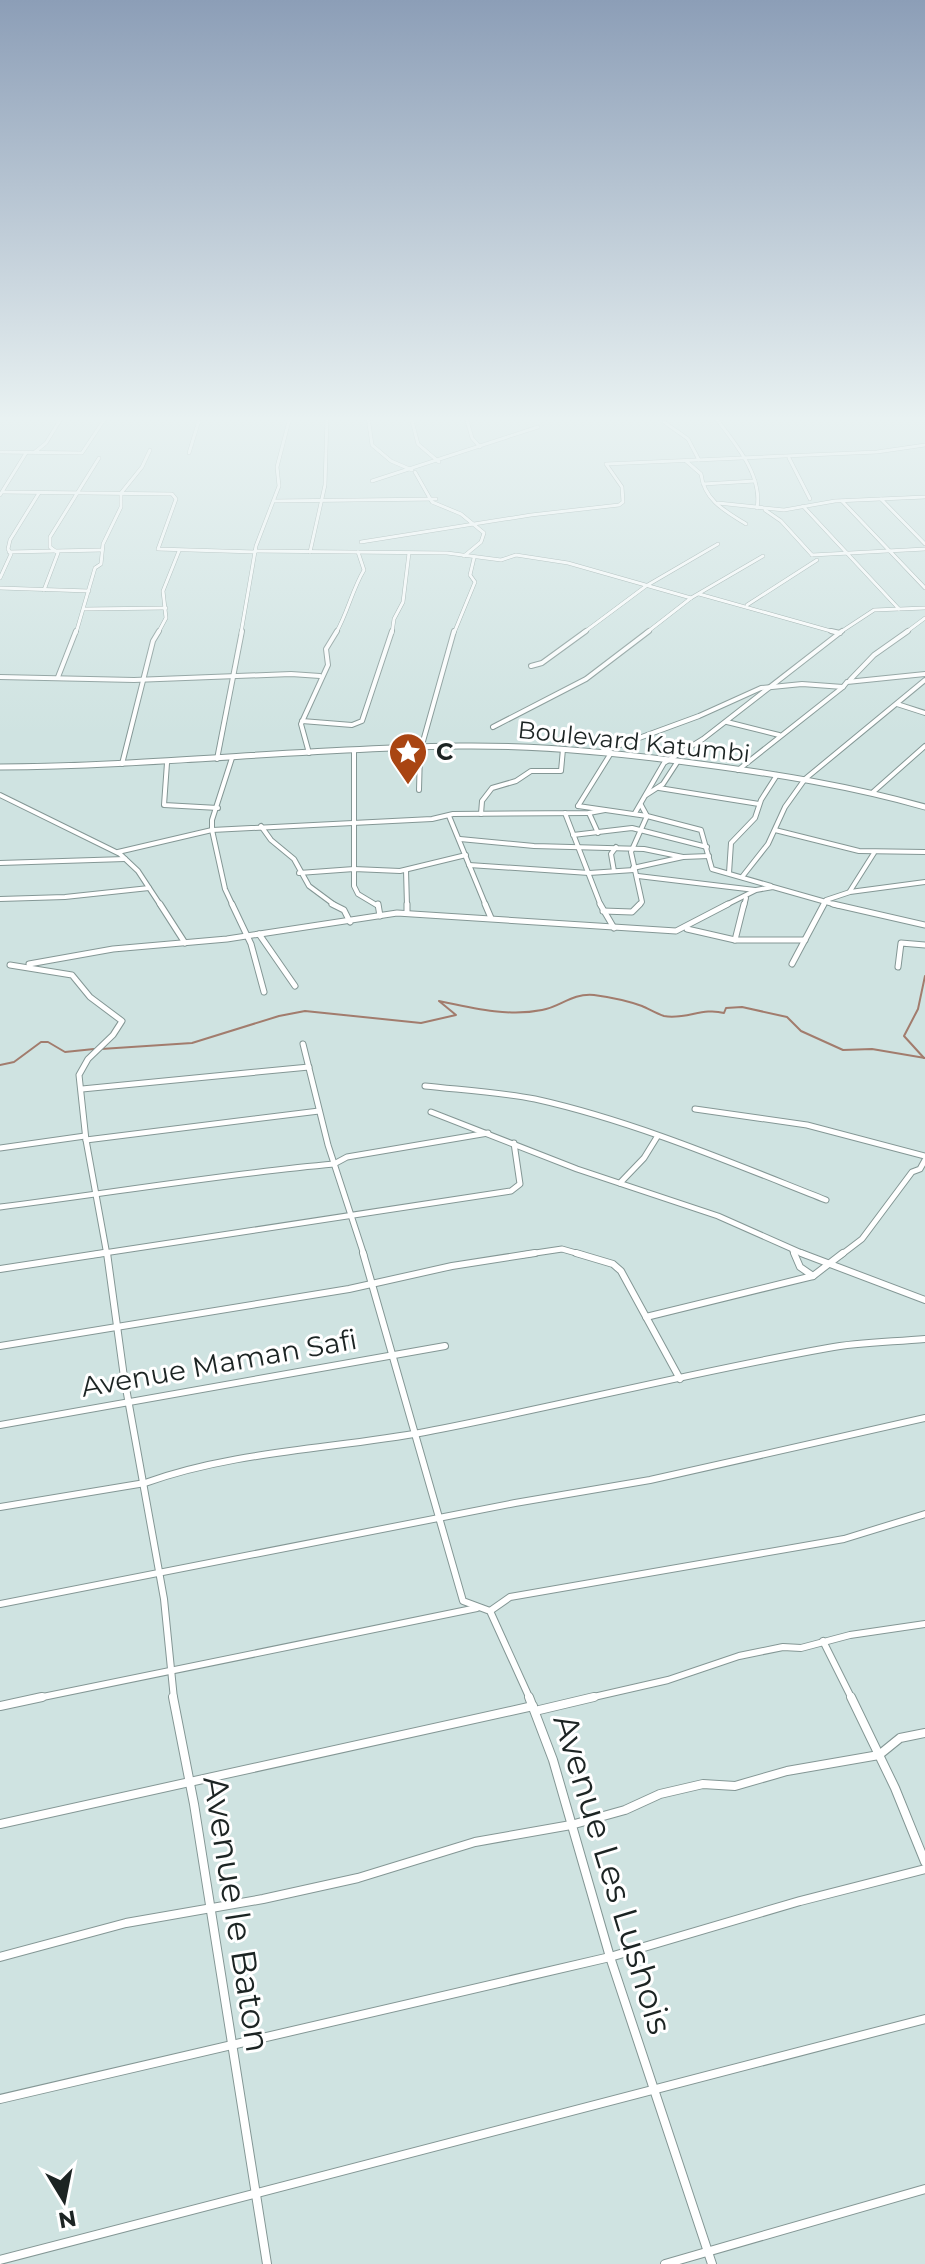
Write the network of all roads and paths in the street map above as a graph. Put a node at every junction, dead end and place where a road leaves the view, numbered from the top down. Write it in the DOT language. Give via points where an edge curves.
graph roads {
  1 [pos="21,523"];
  2 [pos="58,523"];
  3 [pos="114,523"];
  4 [pos="166,523"];
  5 [pos="265,523"];
  6 [pos="317,523"];
  7 [pos="471,523"];
  8 [pos="491,523"];
  9 [pos="783,523"];
  10 [pos="819,523"];
  11 [pos="862,523"];
  12 [pos="903,523"];
  13 [pos="474,525"];
  14 [pos="361,542"];
  15 [pos="718,544"];
  16 [pos="925,547"];
  17 [pos="52,550"];
  18 [pos="102,550"];
  19 [pos="179,551"];
  20 [pos="888,551"];
  21 [pos="9,552"];
  22 [pos="255,552"];
  23 [pos="310,552"];
  24 [pos="358,552"];
  25 [pos="409,553"];
  26 [pos="849,553"];
  27 [pos="812,555"];
  28 [pos="463,556"];
  29 [pos="763,556"];
  30 [pos="474,558"];
  31 [pos="0,578"];
  32 [pos="647,586"];
  33 [pos="0,588"];
  34 [pos="925,588"];
  35 [pos="44,590"];
  36 [pos="89,591"];
  37 [pos="699,594"];
  38 [pos="691,598"];
  39 [pos="746,606"];
  40 [pos="166,608"];
  41 [pos="925,608"];
  42 [pos="85,609"];
  43 [pos="899,609"];
  44 [pos="925,618"];
  45 [pos="841,633"];
  46 [pos="531,666"];
  47 [pos="925,674"];
  48 [pos="320,676"];
  49 [pos="0,677"];
  50 [pos="58,677"];
  51 [pos="232,677"];
  52 [pos="146,679"];
  53 [pos="925,680"];
  54 [pos="847,682"];
  55 [pos="775,685"];
  56 [pos="843,687"];
  57 [pos="896,704"];
  58 [pos="925,713"];
  59 [pos="302,721"];
  60 [pos="726,722"];
  61 [pos="493,727"];
  62 [pos="779,735"];
  63 [pos="925,746"];
  64 [pos="421,747"];
  65 [pos="563,749"];
  66 [pos="354,751"];
  67 [pos="601,752"];
  68 [pos="309,753"];
  69 [pos="611,753"];
  70 [pos="232,758"];
  71 [pos="217,759"];
  72 [pos="669,760"];
  73 [pos="678,761"];
  74 [pos="167,763"];
  75 [pos="122,765"];
  76 [pos="0,767"];
  77 [pos="738,770"];
  78 [pos="777,775"];
  79 [pos="805,779"];
  80 [pos="659,788"];
  81 [pos="419,790"];
  82 [pos="872,793"];
  83 [pos="0,795"];
  84 [pos="646,796"];
  85 [pos="759,804"];
  86 [pos="641,805"];
  87 [pos="578,806"];
  88 [pos="925,807"];
  89 [pos="218,808"];
  90 [pos="605,810"];
  91 [pos="572,812"];
  92 [pos="565,813"];
  93 [pos="589,813"];
  94 [pos="635,813"];
  95 [pos="481,814"];
  96 [pos="449,815"];
  97 [pos="647,816"];
  98 [pos="354,821"];
  99 [pos="261,826"];
  100 [pos="212,830"];
  101 [pos="639,830"];
  102 [pos="775,830"];
  103 [pos="598,833"];
  104 [pos="573,835"];
  105 [pos="460,839"];
  106 [pos="633,845"];
  107 [pos="617,846"];
  108 [pos="578,847"];
  109 [pos="707,847"];
  110 [pos="118,852"];
  111 [pos="925,852"];
  112 [pos="874,853"];
  113 [pos="466,855"];
  114 [pos="709,856"];
  115 [pos="683,857"];
  116 [pos="126,859"];
  117 [pos="0,863"];
  118 [pos="469,865"];
  119 [pos="354,869"];
  120 [pos="406,870"];
  121 [pos="614,871"];
  122 [pos="635,871"];
  123 [pos="299,873"];
  124 [pos="589,873"];
  125 [pos="729,873"];
  126 [pos="742,877"];
  127 [pos="925,882"];
  128 [pos="773,887"];
  129 [pos="149,888"];
  130 [pos="756,890"];
  131 [pos="850,892"];
  132 [pos="746,897"];
  133 [pos="0,899"];
  134 [pos="826,900"];
  135 [pos="603,911"];
  136 [pos="407,913"];
  137 [pos="380,916"];
  138 [pos="491,918"];
  139 [pos="350,922"];
  140 [pos="925,925"];
  141 [pos="614,928"];
  142 [pos="686,929"];
  143 [pos="259,934"];
  144 [pos="247,936"];
  145 [pos="735,940"];
  146 [pos="805,940"];
  147 [pos="186,944"];
  148 [pos="925,945"];
  149 [pos="792,964"];
  150 [pos="10,965"];
  151 [pos="0,966"];
  152 [pos="898,967"];
  153 [pos="295,986"];
  154 [pos="264,992"];
  155 [pos="303,1044"];
  156 [pos="309,1067"];
  157 [pos="425,1086"];
  158 [pos="82,1089"];
  159 [pos="695,1109"];
  160 [pos="319,1111"];
  161 [pos="431,1112"];
  162 [pos="489,1133"];
  163 [pos="657,1137"];
  164 [pos="85,1138"];
  165 [pos="514,1143"];
  166 [pos="0,1148"];
  167 [pos="925,1158"];
  168 [pos="334,1164"];
  169 [pos="620,1183"];
  170 [pos="95,1194"];
  171 [pos="826,1200"];
  172 [pos="0,1207"];
  173 [pos="351,1217"];
  174 [pos="793,1250"];
  175 [pos="107,1254"];
  176 [pos="828,1264"];
  177 [pos="0,1269"];
  178 [pos="813,1276"];
  179 [pos="373,1283"];
  180 [pos="925,1300"];
  181 [pos="646,1317"];
  182 [pos="118,1326"];
  183 [pos="925,1339"];
  184 [pos="0,1346"];
  185 [pos="445,1346"];
  186 [pos="393,1355"];
  187 [pos="680,1379"];
  188 [pos="128,1401"];
  189 [pos="925,1418"];
  190 [pos="0,1425"];
  191 [pos="416,1431"];
  192 [pos="145,1483"];
  193 [pos="0,1507"];
  194 [pos="925,1514"];
  195 [pos="440,1520"];
  196 [pos="158,1573"];
  197 [pos="0,1604"];
  198 [pos="481,1607"];
  199 [pos="490,1611"];
  200 [pos="925,1624"];
  201 [pos="823,1641"];
  202 [pos="170,1671"];
  203 [pos="0,1706"];
  204 [pos="534,1709"];
  205 [pos="925,1733"];
  206 [pos="879,1755"];
  207 [pos="190,1781"];
  208 [pos="0,1824"];
  209 [pos="571,1825"];
  210 [pos="925,1862"];
  211 [pos="925,1869"];
  212 [pos="209,1908"];
  213 [pos="0,1957"];
  214 [pos="610,1957"];
  215 [pos="925,2019"];
  216 [pos="231,2043"];
  217 [pos="655,2091"];
  218 [pos="0,2099"];
  219 [pos="925,2189"];
  220 [pos="256,2195"];
  221 [pos="708,2253"];
  222 [pos="0,2260"];
  223 [pos="267,2264"];
  224 [pos="665,2264"];
  225 [pos="712,2264"];
  1 -- 21 [label="street"];
  2 -- 17 [label="street" via="50,537"];
  3 -- 18 [label="street"];
  4 -- 19 [label="street" via="157,547"];
  5 -- 22 [label="street"];
  6 -- 23 [label="street"];
  7 -- 13 [label="street"];
  8 -- 13 [label="street"];
  9 -- 27 [label="street"];
  10 -- 26 [label="street"];
  11 -- 20 [label="street"];
  12 -- 16 [label="street"];
  13 -- 14 [label="street"];
  13 -- 28 [label="street" via="484,533 481,542"];
  15 -- 32 [label="street"];
  16 -- 20 [label="street"];
  17 -- 18 [label="street"];
  17 -- 21 [label="street"];
  17 -- 35 [label="street" via="58,553"];
  18 -- 36 [label="street"];
  19 -- 22 [label="street"];
  19 -- 40 [label="street" via="163,591"];
  20 -- 26 [label="street"];
  20 -- 34 [label="street"];
  21 -- 31 [label="street"];
  22 -- 23 [label="street"];
  22 -- 51 [label="street"];
  23 -- 24 [label="street"];
  24 -- 25 [label="street"];
  24 -- 48 [label="street" via="364,570 326,649 328,665"];
  25 -- 28 [label="street"];
  25 -- 59 [label="street" via="403,602 362,721"];
  26 -- 27 [label="street"];
  26 -- 43 [label="street"];
  27 -- 39 [label="street" via="818,561"];
  28 -- 30 [label="street"];
  29 -- 37 [label="street"];
  30 -- 32 [label="street" via="516,555 568,563"];
  30 -- 64 [label="street" via="470,575 475,582 464,614 458,617"];
  32 -- 38 [label="street"];
  32 -- 46 [label="street"];
  33 -- 35 [label="street"];
  35 -- 36 [label="street"];
  36 -- 42 [label="street"];
  37 -- 38 [label="street"];
  37 -- 39 [label="street"];
  38 -- 61 [label="street" via="586,679"];
  39 -- 45 [label="street"];
  40 -- 42 [label="street"];
  40 -- 52 [label="street"];
  41 -- 43 [label="street"];
  42 -- 50 [label="street"];
  43 -- 45 [label="street" via="874,610"];
  44 -- 54 [label="street"];
  45 -- 55 [label="street"];
  47 -- 54 [label="street"];
  48 -- 51 [label="street"];
  48 -- 59 [label="street"];
  49 -- 50 [label="street"];
  50 -- 52 [label="street"];
  51 -- 52 [label="street"];
  51 -- 71 [label="street"];
  52 -- 75 [label="street"];
  53 -- 57 [label="street"];
  54 -- 56 [label="street"];
  55 -- 56 [label="street"];
  55 -- 60 [label="street"];
  55 -- 67 [label="street"];
  56 -- 62 [label="street"];
  57 -- 58 [label="street"];
  57 -- 79 [label="street"];
  59 -- 68 [label="street"];
  60 -- 62 [label="street"];
  60 -- 72 [label="street"];
  62 -- 77 [label="street"];
  63 -- 82 [label="street"];
  64 -- 65 [label="street, Boulevard Katumbi"];
  64 -- 66 [label="street, Boulevard Katumbi"];
  64 -- 81 [label="street"];
  65 -- 67 [label="street, Boulevard Katumbi"];
  65 -- 95 [label="street" via="561,771 531,771 525,778 488,789"];
  66 -- 68 [label="street, Boulevard Katumbi"];
  66 -- 98 [label="street"];
  67 -- 69 [label="street, Boulevard Katumbi"];
  68 -- 70 [label="street, Boulevard Katumbi"];
  69 -- 72 [label="street, Boulevard Katumbi"];
  69 -- 87 [label="street"];
  70 -- 71 [label="street, Boulevard Katumbi"];
  70 -- 89 [label="street"];
  71 -- 74 [label="street, Boulevard Katumbi"];
  72 -- 73 [label="street, Boulevard Katumbi"];
  72 -- 84 [label="street"];
  73 -- 77 [label="street, Boulevard Katumbi"];
  73 -- 80 [label="street"];
  74 -- 75 [label="street, Boulevard Katumbi"];
  74 -- 89 [label="street" via="164,805"];
  75 -- 76 [label="street, Boulevard Katumbi"];
  77 -- 78 [label="street, Boulevard Katumbi"];
  78 -- 79 [label="street, Boulevard Katumbi"];
  78 -- 85 [label="street"];
  79 -- 82 [label="street, Boulevard Katumbi"];
  79 -- 102 [label="street"];
  80 -- 84 [label="street"];
  80 -- 85 [label="street"];
  82 -- 88 [label="street, Boulevard Katumbi"];
  83 -- 110 [label="street"];
  84 -- 86 [label="street"];
  85 -- 125 [label="street" via="755,818 731,843"];
  86 -- 94 [label="street"];
  86 -- 97 [label="street"];
  87 -- 90 [label="street"];
  87 -- 91 [label="street"];
  89 -- 100 [label="street"];
  90 -- 93 [label="street"];
  90 -- 94 [label="street"];
  91 -- 92 [label="street"];
  91 -- 93 [label="street"];
  92 -- 95 [label="street"];
  92 -- 104 [label="street"];
  93 -- 103 [label="street"];
  94 -- 97 [label="street"];
  95 -- 96 [label="street"];
  96 -- 98 [label="street"];
  96 -- 105 [label="street"];
  97 -- 101 [label="street"];
  97 -- 109 [label="street" via="695,826"];
  98 -- 99 [label="street"];
  98 -- 119 [label="street"];
  99 -- 100 [label="street"];
  99 -- 123 [label="street" via="270,842 292,857"];
  100 -- 110 [label="street"];
  100 -- 144 [label="street" via="225,889"];
  101 -- 103 [label="street"];
  101 -- 106 [label="street"];
  101 -- 109 [label="street"];
  102 -- 112 [label="street"];
  102 -- 126 [label="street"];
  103 -- 104 [label="street"];
  104 -- 108 [label="street"];
  105 -- 108 [label="street"];
  105 -- 113 [label="street"];
  106 -- 107 [label="street"];
  106 -- 115 [label="street"];
  106 -- 122 [label="street"];
  107 -- 108 [label="street"];
  107 -- 121 [label="street" via="611,854"];
  108 -- 124 [label="street"];
  109 -- 114 [label="street"];
  110 -- 116 [label="street"];
  111 -- 112 [label="street"];
  112 -- 131 [label="street"];
  113 -- 118 [label="street"];
  113 -- 120 [label="street"];
  114 -- 115 [label="street"];
  114 -- 125 [label="street" via="712,869"];
  115 -- 122 [label="street"];
  116 -- 117 [label="street"];
  116 -- 129 [label="street"];
  118 -- 124 [label="street"];
  118 -- 138 [label="street"];
  119 -- 120 [label="street"];
  119 -- 123 [label="street"];
  119 -- 137 [label="street" via="355,890 378,904"];
  120 -- 136 [label="street"];
  121 -- 122 [label="street"];
  121 -- 124 [label="street"];
  122 -- 130 [label="street"];
  122 -- 135 [label="street" via="642,891 639,907 628,913"];
  123 -- 139 [label="street" via="328,905 344,910"];
  124 -- 135 [label="street"];
  125 -- 126 [label="street"];
  126 -- 128 [label="street"];
  127 -- 131 [label="street"];
  128 -- 130 [label="street"];
  128 -- 134 [label="street"];
  129 -- 133 [label="street"];
  129 -- 147 [label="street"];
  130 -- 132 [label="street"];
  131 -- 134 [label="street"];
  132 -- 142 [label="street"];
  132 -- 145 [label="street"];
  134 -- 140 [label="street"];
  134 -- 146 [label="street"];
  135 -- 141 [label="street"];
  136 -- 137 [label="street"];
  136 -- 138 [label="street"];
  137 -- 139 [label="street"];
  138 -- 141 [label="street"];
  139 -- 143 [label="street"];
  141 -- 142 [label="street"];
  142 -- 145 [label="street"];
  143 -- 144 [label="street"];
  143 -- 153 [label="street"];
  144 -- 147 [label="street"];
  144 -- 154 [label="street"];
  145 -- 146 [label="street"];
  146 -- 149 [label="street"];
  147 -- 150 [label="street"];
  148 -- 152 [label="street" via="901,943"];
  150 -- 151 [label="street"];
  150 -- 158 [label="street" via="72,975 90,997 122,1021 82,1068"];
  155 -- 156 [label="street"];
  156 -- 158 [label="street"];
  156 -- 160 [label="street"];
  157 -- 163 [label="street" via="552,1104"];
  158 -- 164 [label="street, Avenue le Baton"];
  159 -- 167 [label="street" via="807,1125"];
  160 -- 164 [label="street"];
  160 -- 168 [label="street"];
  161 -- 162 [label="street"];
  162 -- 165 [label="street"];
  162 -- 168 [label="street" via="347,1157"];
  163 -- 169 [label="street"];
  163 -- 171 [label="street"];
  164 -- 166 [label="street"];
  164 -- 170 [label="street, Avenue le Baton"];
  165 -- 169 [label="street"];
  165 -- 173 [label="street" via="520,1184 511,1191"];
  167 -- 176 [label="street" via="862,1239"];
  168 -- 170 [label="street"];
  168 -- 173 [label="street"];
  169 -- 174 [label="street" via="718,1216"];
  170 -- 172 [label="street"];
  170 -- 175 [label="street, Avenue le Baton"];
  173 -- 175 [label="street"];
  173 -- 179 [label="street"];
  174 -- 176 [label="street"];
  174 -- 178 [label="street" via="796,1262"];
  175 -- 177 [label="street"];
  175 -- 182 [label="street, Avenue le Baton"];
  176 -- 178 [label="street"];
  176 -- 180 [label="street"];
  178 -- 181 [label="street"];
  179 -- 181 [label="street" via="562,1249 613,1264"];
  179 -- 182 [label="street"];
  179 -- 186 [label="street"];
  181 -- 187 [label="street"];
  182 -- 184 [label="street"];
  182 -- 188 [label="street, Avenue le Baton"];
  183 -- 187 [label="street" via="831,1347"];
  185 -- 186 [label="street, Avenue Maman Safi"];
  186 -- 188 [label="street, Avenue Maman Safi"];
  186 -- 191 [label="street"];
  187 -- 191 [label="street"];
  188 -- 190 [label="street, Avenue Maman Safi"];
  188 -- 192 [label="street, Avenue le Baton"];
  189 -- 195 [label="street" via="650,1480"];
  191 -- 192 [label="street" via="232,1462"];
  191 -- 195 [label="street"];
  192 -- 193 [label="street"];
  192 -- 196 [label="street, Avenue le Baton"];
  194 -- 199 [label="street" via="844,1539 510,1597"];
  195 -- 196 [label="street"];
  195 -- 198 [label="street" via="463,1601"];
  196 -- 197 [label="street"];
  196 -- 202 [label="street, Avenue le Baton"];
  198 -- 199 [label="street"];
  198 -- 202 [label="street"];
  199 -- 204 [label="street, Avenue Les Lushois"];
  200 -- 201 [label="street"];
  201 -- 204 [label="street" via="739,1656 668,1680"];
  201 -- 206 [label="street"];
  202 -- 203 [label="street"];
  202 -- 207 [label="street, Avenue le Baton"];
  204 -- 207 [label="street"];
  204 -- 209 [label="street, Avenue Les Lushois"];
  205 -- 206 [label="street" via="900,1738"];
  206 -- 209 [label="street" via="735,1786 689,1787"];
  206 -- 210 [label="street"];
  207 -- 208 [label="street"];
  207 -- 212 [label="street, Avenue le Baton"];
  209 -- 212 [label="street" via="475,1842 358,1878"];
  209 -- 214 [label="street, Avenue Les Lushois"];
  211 -- 214 [label="street"];
  212 -- 213 [label="street" via="126,1923"];
  212 -- 216 [label="street, Avenue le Baton"];
  214 -- 216 [label="street"];
  214 -- 217 [label="street, Avenue Les Lushois"];
  215 -- 217 [label="street"];
  216 -- 218 [label="street"];
  216 -- 220 [label="street, Avenue le Baton"];
  217 -- 220 [label="street"];
  217 -- 221 [label="street, Avenue Les Lushois"];
  219 -- 221 [label="street" via="843,2209"];
  220 -- 222 [label="street"];
  220 -- 223 [label="street, Avenue le Baton"];
  221 -- 224 [label="street"];
  221 -- 225 [label="street, Avenue Les Lushois"];
}
